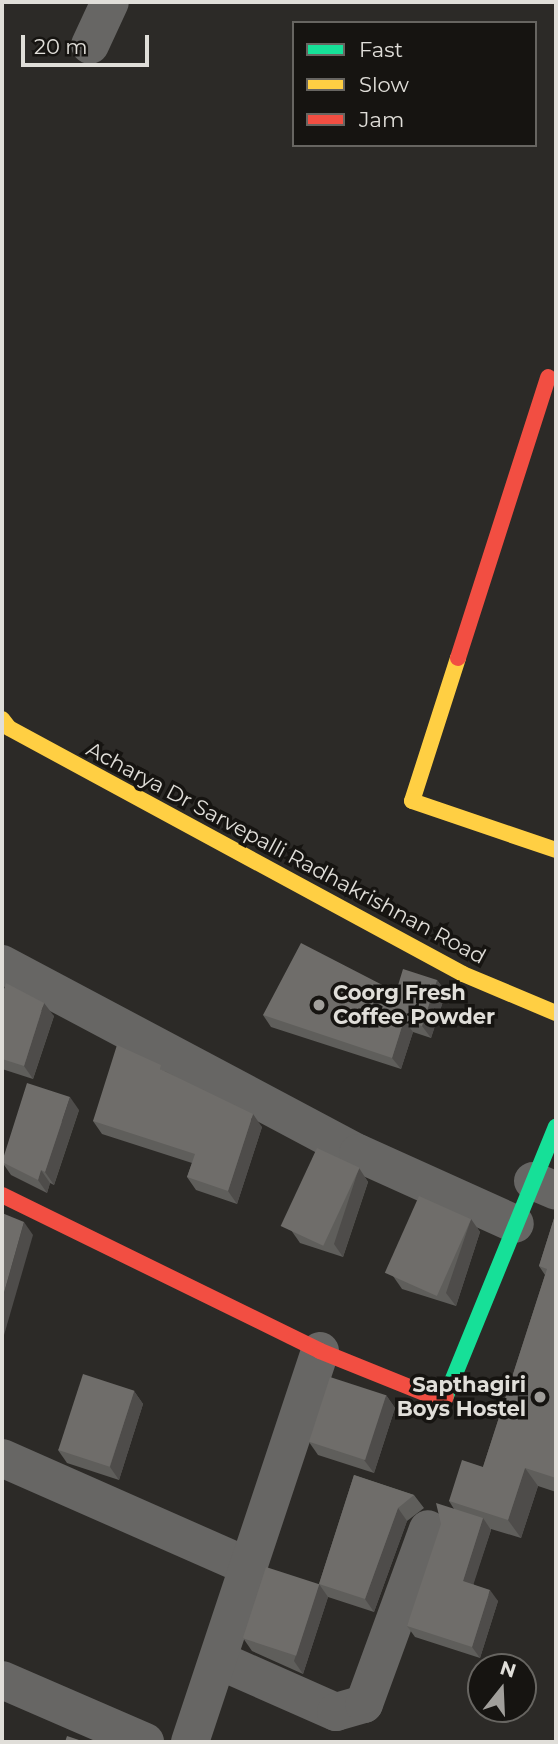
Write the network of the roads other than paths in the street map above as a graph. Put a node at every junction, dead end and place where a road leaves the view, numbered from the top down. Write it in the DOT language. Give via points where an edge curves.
graph roads {
  1 [pos="110,2"];
  2 [pos="90,45"];
  3 [pos="548,377"];
  4 [pos="2,719"];
  5 [pos="556,850"];
  6 [pos="2,964"];
  7 [pos="556,1013"];
  8 [pos="556,1127"];
  9 [pos="545,1186"];
  10 [pos="2,1195"];
  11 [pos="515,1224"];
  12 [pos="320,1351"];
  13 [pos="2,1458"];
  14 [pos="428,1528"];
  15 [pos="249,1567"];
  16 [pos="218,1660"];
  17 [pos="2,1680"];
  18 [pos="145,1742"];
  19 [pos="190,1742"];
  1 -- 2 [label="street"];
  3 -- 5 [label="street" via="412,801"];
  4 -- 7 [label="street, Acharya Dr Sarvepalli Radhakrishnan Road" via="9,728 463,974"];
  6 -- 11 [label="street" via="358,1153"];
  8 -- 9 [label="street"];
  9 -- 11 [label="street"];
  10 -- 12 [label="street"];
  11 -- 12 [label="street" via="444,1401"];
  12 -- 15 [label="street"];
  13 -- 15 [label="street"];
  14 -- 16 [label="street" via="364,1704 336,1712"];
  15 -- 16 [label="street"];
  16 -- 19 [label="street"];
  17 -- 18 [label="street"];
}
